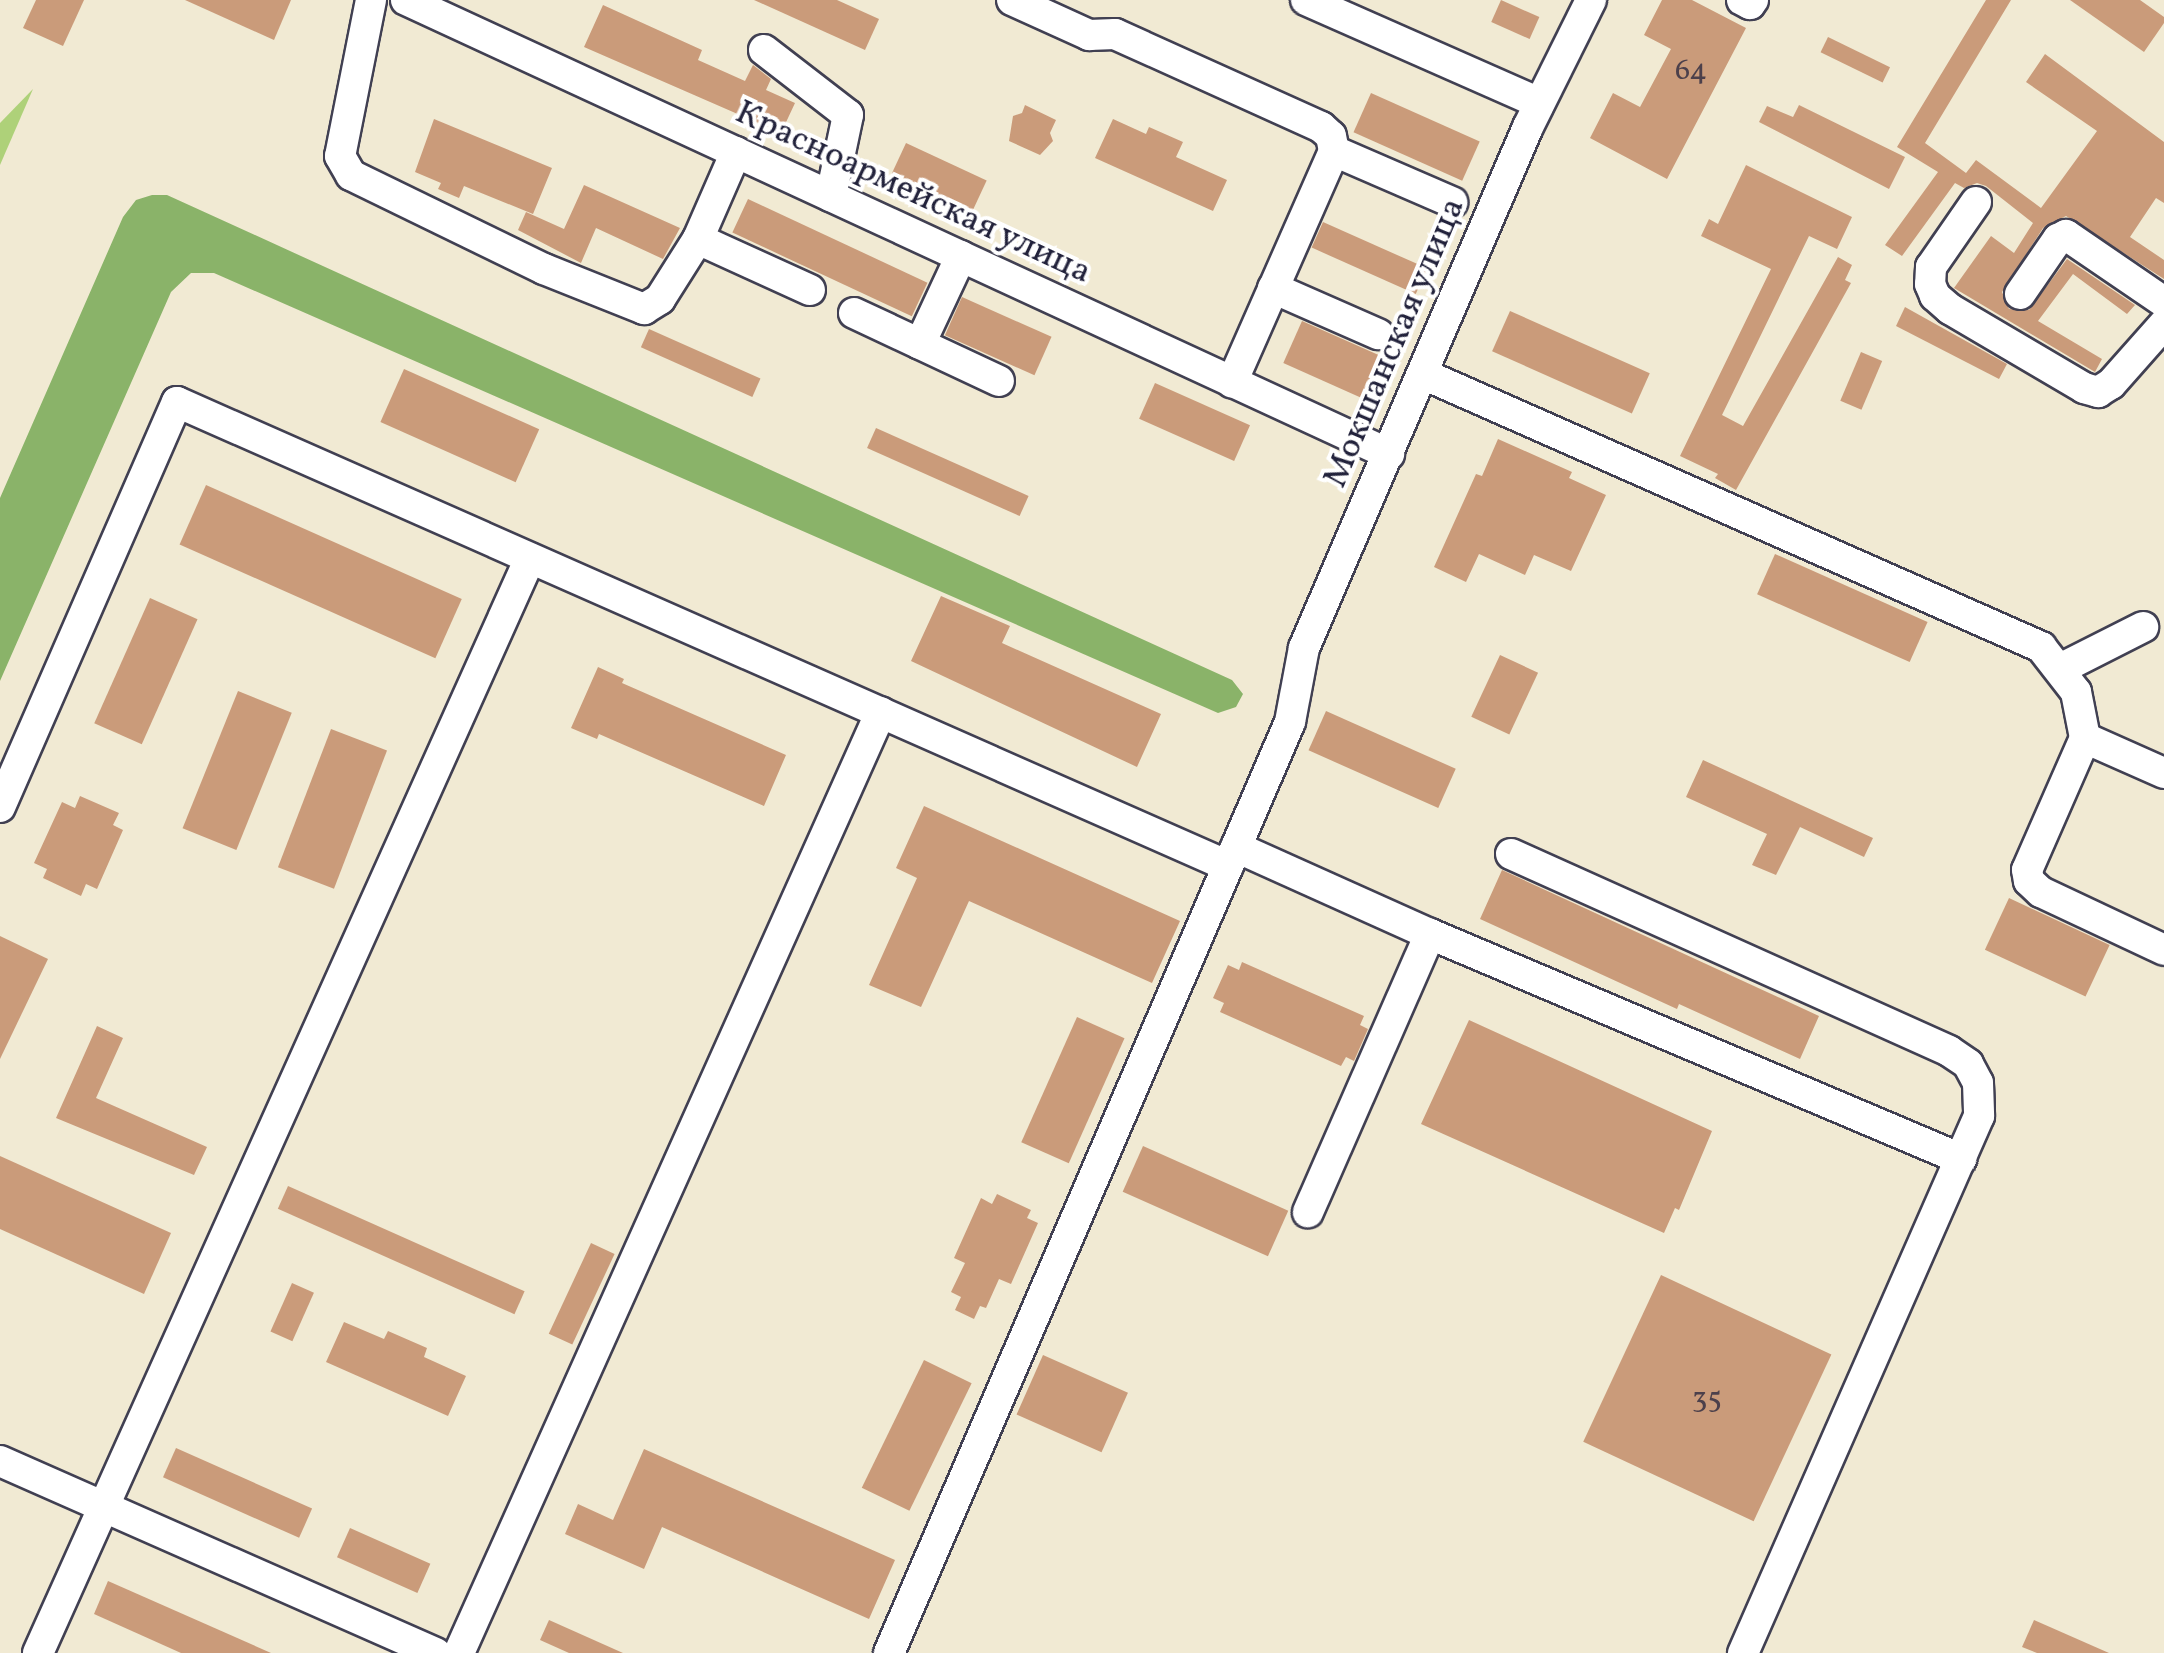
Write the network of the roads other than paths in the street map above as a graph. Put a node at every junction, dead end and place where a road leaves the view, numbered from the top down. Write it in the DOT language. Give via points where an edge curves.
graph roads {
  1 [pos="371,0"];
  2 [pos="406,0"];
  3 [pos="1012,0"];
  4 [pos="1306,0"];
  5 [pos="1591,0"];
  6 [pos="1742,0"];
  7 [pos="1752,0"];
  8 [pos="764,50"];
  9 [pos="1539,104"];
  10 [pos="1334,151"];
  11 [pos="736,152"];
  12 [pos="831,196"];
  13 [pos="1452,202"];
  14 [pos="1976,202"];
  15 [pos="698,239"];
  16 [pos="961,256"];
  17 [pos="1273,288"];
  18 [pos="810,290"];
  19 [pos="2020,294"];
  20 [pos="2164,302"];
  21 [pos="854,313"];
  22 [pos="2164,324"];
  23 [pos="1378,334"];
  24 [pos="920,344"];
  25 [pos="1423,374"];
  26 [pos="1000,381"];
  27 [pos="1232,382"];
  28 [pos="1389,454"];
  29 [pos="530,558"];
  30 [pos="2143,628"];
  31 [pos="2062,668"];
  32 [pos="881,712"];
  33 [pos="2085,738"];
  34 [pos="2164,772"];
  35 [pos="0,807"];
  36 [pos="1511,854"];
  37 [pos="1232,856"];
  38 [pos="1430,934"];
  39 [pos="2164,950"];
  40 [pos="1961,1158"];
  41 [pos="1308,1212"];
  42 [pos="0,1462"];
  43 [pos="104,1508"];
  44 [pos="38,1653"];
  45 [pos="436,1653"];
  46 [pos="459,1653"];
  47 [pos="889,1653"];
  48 [pos="1743,1653"];
  1 -- 15 [label="street" via="340,156 351,176 644,309 660,299"];
  2 -- 11 [label="street, Красноармейская улица"];
  3 -- 10 [label="street" via="1089,35 1115,34 1321,127"];
  4 -- 9 [label="street"];
  5 -- 9 [label="street, Мокшанская улица"];
  6 -- 7 [label="street"];
  8 -- 12 [label="street" via="848,115"];
  9 -- 25 [label="street, Мокшанская улица"];
  10 -- 13 [label="street"];
  10 -- 17 [label="street"];
  11 -- 12 [label="street, Красноармейская улица"];
  11 -- 15 [label="street"];
  12 -- 16 [label="street, Красноармейская улица"];
  14 -- 22 [label="street" via="1931,267 1935,296 1950,310 2098,392"];
  15 -- 18 [label="street"];
  16 -- 24 [label="street"];
  16 -- 27 [label="street, Красноармейская улица"];
  17 -- 23 [label="street"];
  17 -- 27 [label="street"];
  19 -- 20 [label="street" via="2066,235"];
  21 -- 24 [label="street"];
  24 -- 26 [label="street"];
  25 -- 28 [label="street, Мокшанская улица"];
  25 -- 31 [label="street" via="2041,647"];
  27 -- 28 [label="street, Красноармейская улица"];
  28 -- 37 [label="street, Мокшанская улица" via="1304,648 1290,722"];
  29 -- 32 [label="street"];
  29 -- 35 [label="street" via="177,402"];
  29 -- 43 [label="street"];
  30 -- 31 [label="street"];
  31 -- 33 [label="street" via="2076,692"];
  32 -- 37 [label="street"];
  32 -- 46 [label="street"];
  33 -- 34 [label="street"];
  33 -- 39 [label="street" via="2027,870 2029,881"];
  36 -- 40 [label="street" via="1968,1064 1978,1083 1979,1116"];
  37 -- 38 [label="street"];
  37 -- 47 [label="street, Мокшанская улица"];
  38 -- 40 [label="street"];
  38 -- 41 [label="street"];
  40 -- 48 [label="street"];
  42 -- 43 [label="street"];
  43 -- 44 [label="street"];
  43 -- 45 [label="street"];
}
